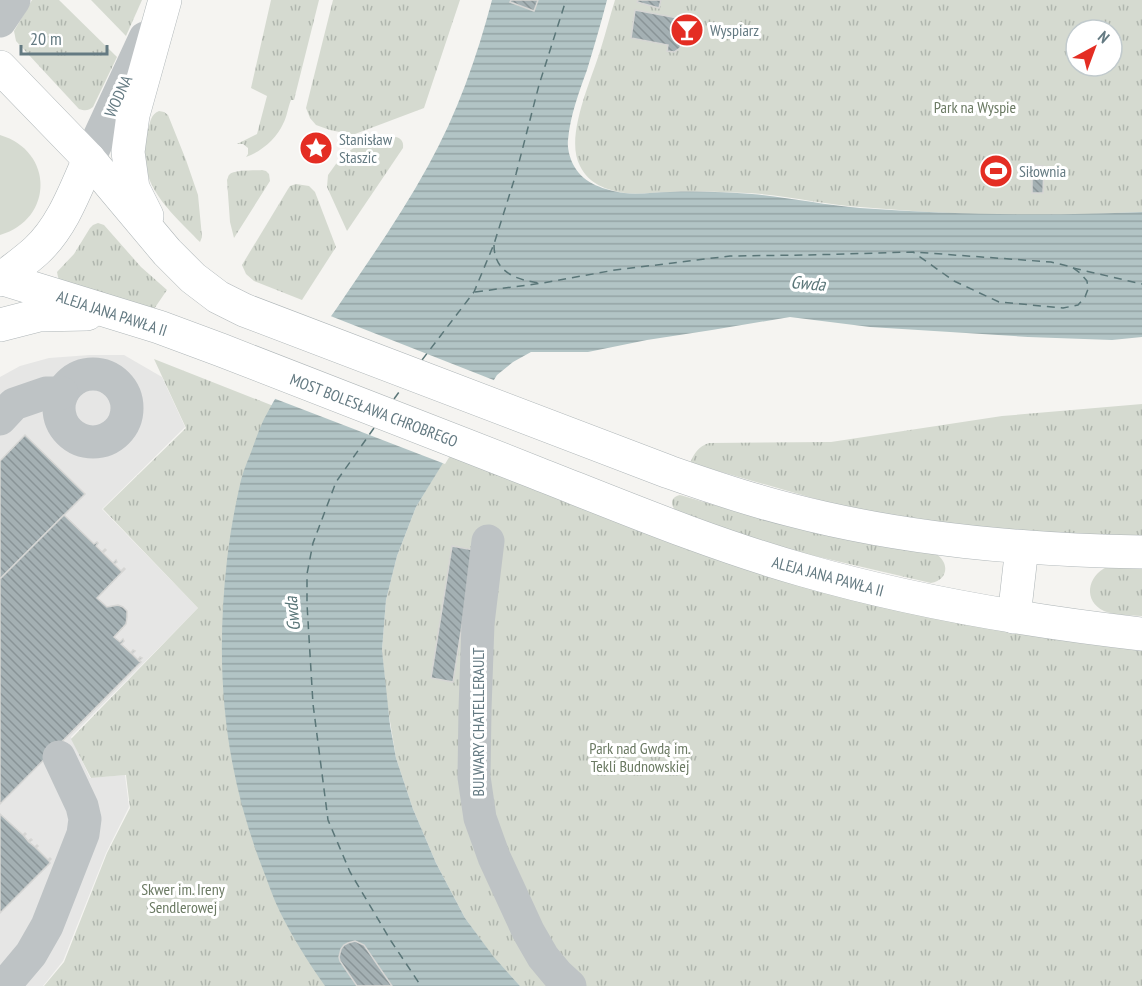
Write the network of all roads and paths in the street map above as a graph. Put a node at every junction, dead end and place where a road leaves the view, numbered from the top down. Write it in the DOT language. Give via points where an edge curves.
graph roads {
  1 [pos="14,0"];
  2 [pos="164,0"];
  3 [pos="0,21"];
  4 [pos="0,67"];
  5 [pos="89,159"];
  6 [pos="167,252"];
  7 [pos="0,279"];
  8 [pos="134,320"];
  9 [pos="0,325"];
  10 [pos="221,350"];
  11 [pos="62,393"];
  12 [pos="0,419"];
  13 [pos="528,470"];
  14 [pos="488,541"];
  15 [pos="1022,547"];
  16 [pos="1142,552"];
  17 [pos="1014,617"];
  18 [pos="1142,634"];
  19 [pos="59,757"];
  20 [pos="4,986"];
  21 [pos="570,986"];
  1 -- 3 [label="street"];
  2 -- 5 [label="street, WODNA"];
  2 -- 6 [label="main road" via="133,115 128,152 133,188"];
  4 -- 5 [label="main road"];
  5 -- 6 [label="main road"];
  5 -- 7 [label="main road" via="55,230"];
  6 -- 15 [label="main road" via="210,291 244,310 690,480 792,511 895,532"];
  7 -- 8 [label="main road, ALEJA JANA PAWŁA II"];
  8 -- 9 [label="main road" via="85,313 39,315"];
  8 -- 10 [label="main road, ALEJA JANA PAWŁA II"];
  10 -- 13 [label="main road, MOST BOLESŁAWA CHROBREGO"];
  11 -- 12 [label="street" via="46,393 14,405"];
  13 -- 17 [label="main road, ALEJA JANA PAWŁA II" via="695,535 804,571"];
  14 -- 21 [label="street, BULWARY CHATELLERAULT" via="478,623 475,709 474,777 480,818 528,931 543,957"];
  15 -- 16 [label="main road"];
  15 -- 17 [label="main road"];
  17 -- 18 [label="main road, ALEJA JANA PAWŁA II"];
  19 -- 20 [label="street" via="82,806 83,834 47,926 32,954"];
}
